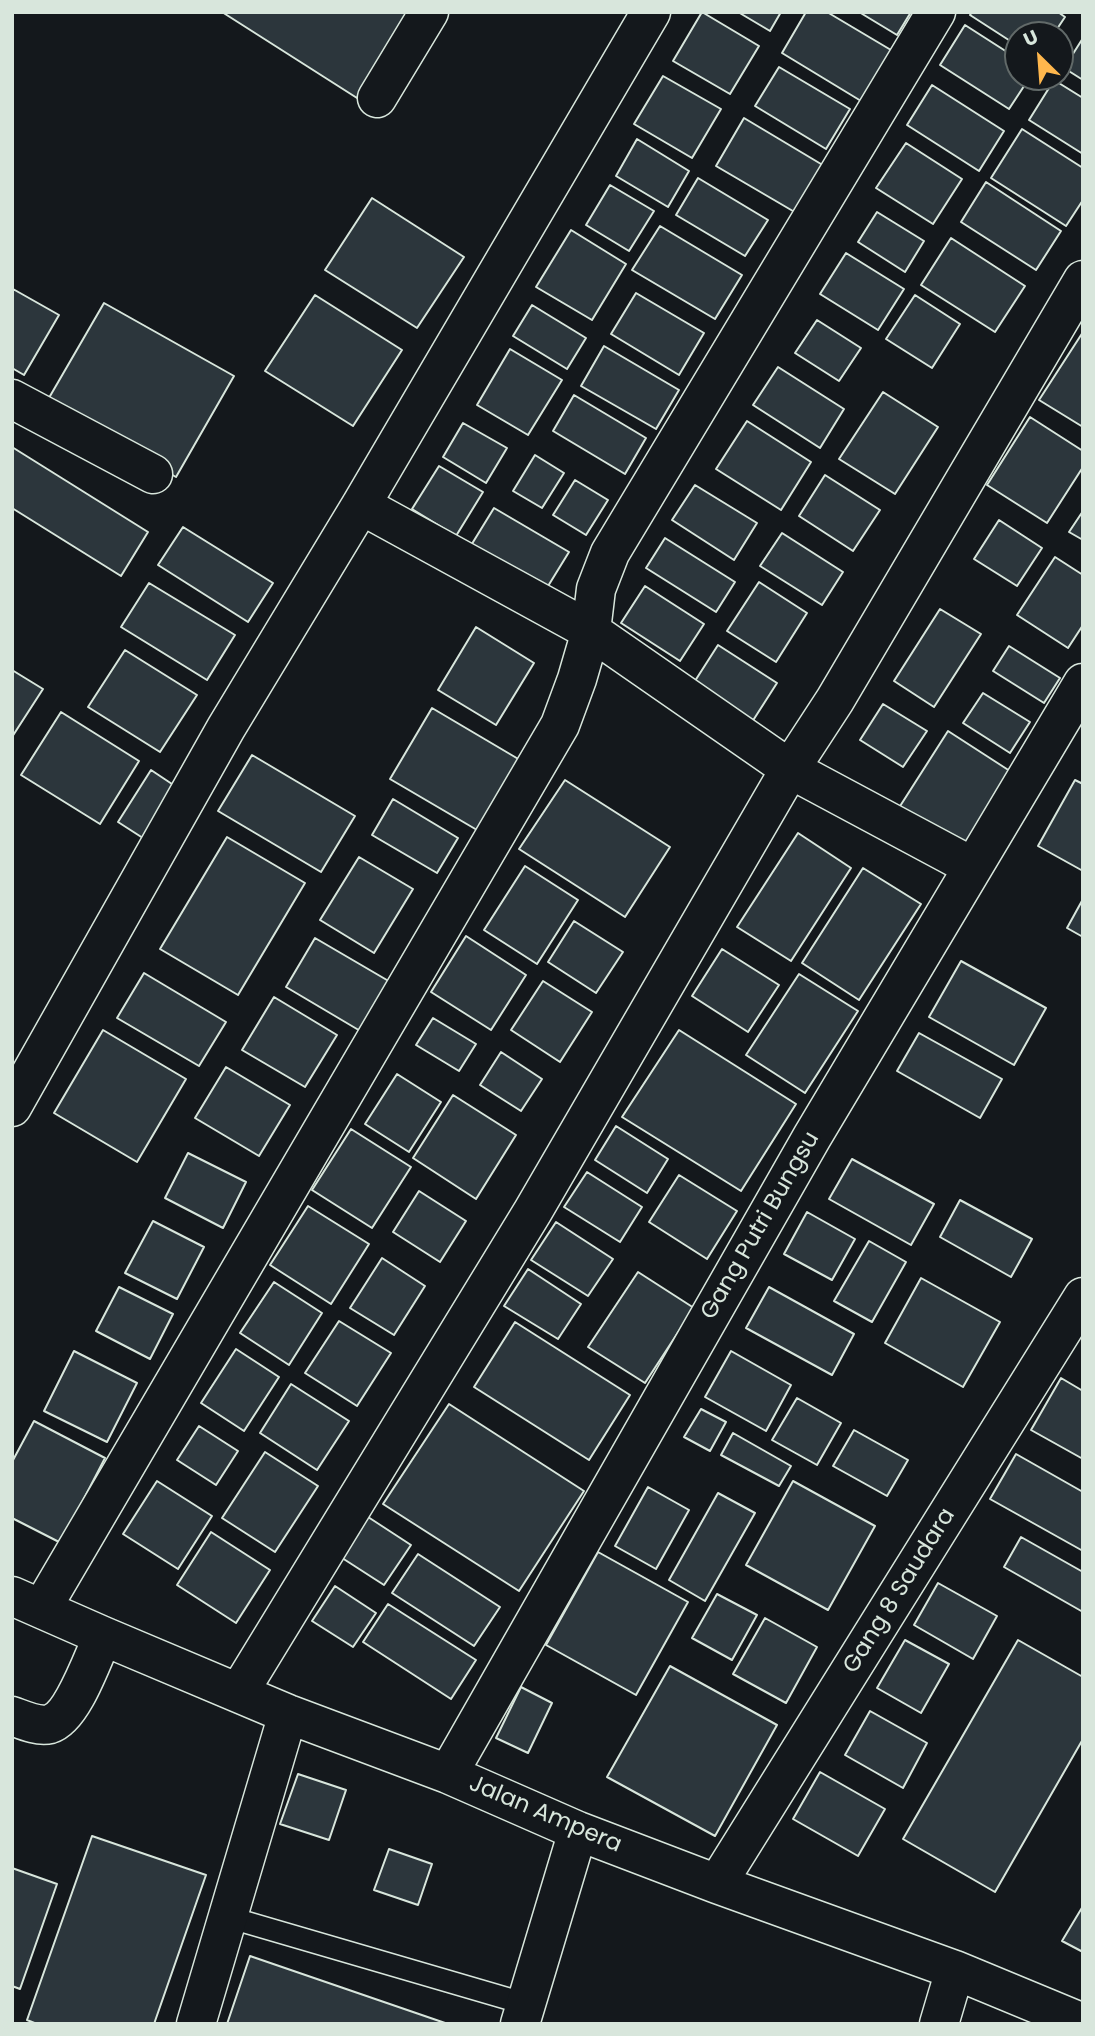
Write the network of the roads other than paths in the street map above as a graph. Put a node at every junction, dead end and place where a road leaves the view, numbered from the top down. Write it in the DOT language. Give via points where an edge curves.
graph roads {
  1 [pos="429,12"];
  2 [pos="651,12"];
  3 [pos="936,12"];
  4 [pos="377,98"];
  5 [pos="1083,280"];
  6 [pos="12,399"];
  7 [pos="153,474"];
  8 [pos="361,505"];
  9 [pos="591,631"];
  10 [pos="1083,683"];
  11 [pos="790,769"];
  12 [pos="973,867"];
  13 [pos="12,1107"];
  14 [pos="1083,1297"];
  15 [pos="27,1602"];
  16 [pos="99,1645"];
  17 [pos="239,1692"];
  18 [pos="288,1714"];
  19 [pos="12,1716"];
  20 [pos="448,1774"];
  21 [pos="578,1831"];
  22 [pos="717,1884"];
  23 [pos="228,1917"];
  24 [pos="955,1970"];
  25 [pos="523,2014"];
  26 [pos="1083,2023"];
  27 [pos="196,2024"];
  28 [pos="939,2024"];
  1 -- 4 [label="street"];
  2 -- 8 [label="street"];
  3 -- 9 [label="street" via="610,553 596,589"];
  5 -- 11 [label="street"];
  6 -- 7 [label="street"];
  8 -- 9 [label="street"];
  8 -- 13 [label="street" via="226,728"];
  9 -- 11 [label="street"];
  9 -- 15 [label="street" via="560,725"];
  10 -- 12 [label="street, Gang Putri Bungsu"];
  11 -- 12 [label="street"];
  11 -- 17 [label="street" via="533,1211"];
  12 -- 20 [label="street, Gang Putri Bungsu" via="805,1149"];
  14 -- 22 [label="street, Gang 8 Saudara"];
  15 -- 16 [label="street, Jalan Ampera"];
  16 -- 17 [label="street, Jalan Ampera"];
  16 -- 19 [label="street" via="74,1701 61,1716 50,1724"];
  17 -- 18 [label="street, Jalan Ampera"];
  18 -- 20 [label="street, Jalan Ampera"];
  18 -- 23 [label="street"];
  20 -- 21 [label="street, Jalan Ampera"];
  21 -- 22 [label="street, Jalan Ampera"];
  21 -- 25 [label="street"];
  22 -- 24 [label="street, Jalan Ampera"];
  23 -- 25 [label="lane"];
  23 -- 27 [label="street"];
  24 -- 26 [label="street, Jalan Ampera"];
  24 -- 28 [label="street"];
}
